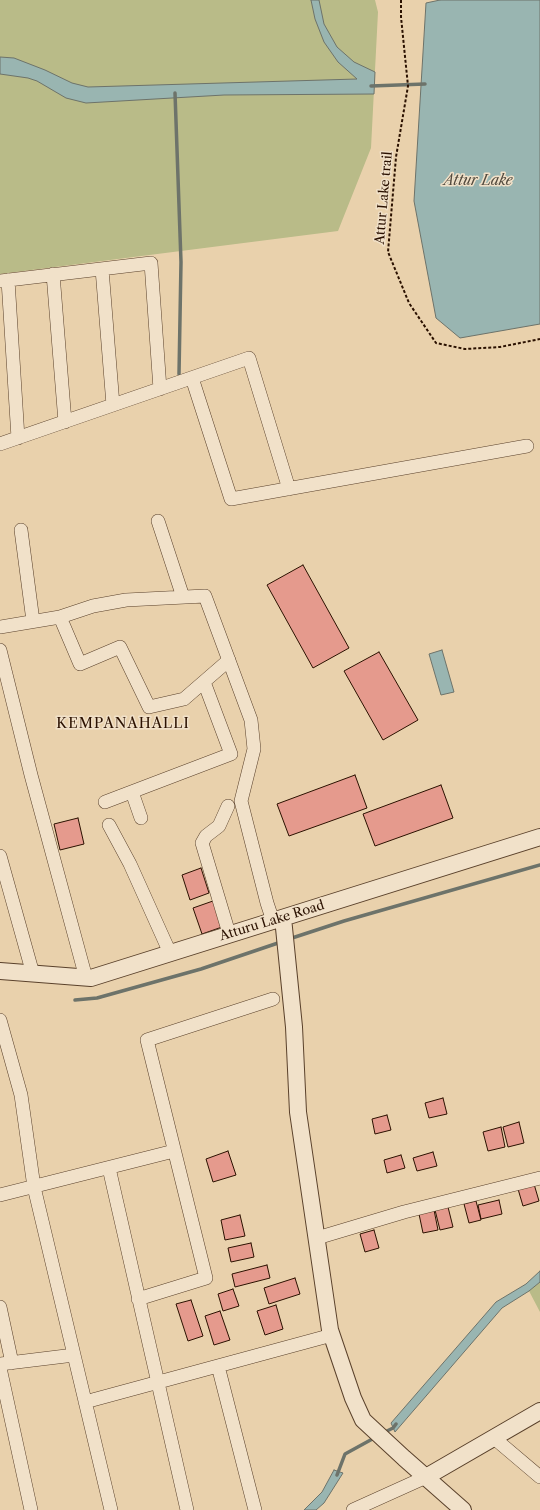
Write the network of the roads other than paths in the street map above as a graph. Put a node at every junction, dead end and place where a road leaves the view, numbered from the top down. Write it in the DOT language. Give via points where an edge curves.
graph roads {
  1 [pos="102,269"];
  2 [pos="53,274"];
  3 [pos="4,280"];
  4 [pos="192,378"];
  5 [pos="160,389"];
  6 [pos="113,405"];
  7 [pos="65,422"];
  8 [pos="18,438"];
  9 [pos="0,444"];
  10 [pos="527,446"];
  11 [pos="289,489"];
  12 [pos="158,521"];
  13 [pos="21,530"];
  14 [pos="183,597"];
  15 [pos="60,617"];
  16 [pos="34,621"];
  17 [pos="0,627"];
  18 [pos="0,650"];
  19 [pos="229,660"];
  20 [pos="204,682"];
  21 [pos="254,749"];
  22 [pos="231,754"];
  23 [pos="132,792"];
  24 [pos="105,802"];
  25 [pos="228,806"];
  26 [pos="141,818"];
  27 [pos="109,825"];
  28 [pos="540,837"];
  29 [pos="0,856"];
  30 [pos="278,919"];
  31 [pos="228,930"];
  32 [pos="170,953"];
  33 [pos="0,971"];
  34 [pos="33,974"];
  35 [pos="86,978"];
  36 [pos="273,999"];
  37 [pos="0,1020"];
  38 [pos="174,1151"];
  39 [pos="109,1168"];
  40 [pos="540,1178"];
  41 [pos="34,1187"];
  42 [pos="0,1195"];
  43 [pos="317,1238"];
  44 [pos="138,1300"];
  45 [pos="0,1307"];
  46 [pos="332,1335"];
  47 [pos="74,1355"];
  48 [pos="6,1364"];
  49 [pos="218,1366"];
  50 [pos="0,1368"];
  51 [pos="157,1383"];
  52 [pos="86,1402"];
  53 [pos="540,1411"];
  54 [pos="494,1438"];
  55 [pos="426,1477"];
  56 [pos="540,1477"];
  57 [pos="31,1510"];
  58 [pos="111,1510"];
  59 [pos="187,1510"];
  60 [pos="255,1510"];
  61 [pos="353,1510"];
  62 [pos="464,1510"];
  1 -- 2 [label="street"];
  1 -- 5 [label="street" via="151,263"];
  1 -- 6 [label="street"];
  2 -- 3 [label="street"];
  2 -- 7 [label="street"];
  3 -- 8 [label="street"];
  4 -- 5 [label="street"];
  4 -- 11 [label="street" via="230,499"];
  4 -- 11 [label="street" via="249,358"];
  5 -- 6 [label="street"];
  6 -- 7 [label="street"];
  7 -- 8 [label="street"];
  8 -- 9 [label="street"];
  10 -- 11 [label="street"];
  12 -- 14 [label="street"];
  13 -- 16 [label="street"];
  14 -- 15 [label="street" via="126,600 93,606"];
  14 -- 19 [label="street" via="205,596"];
  15 -- 16 [label="street"];
  15 -- 20 [label="street" via="80,664 120,647 149,707 184,699"];
  16 -- 17 [label="street"];
  18 -- 35 [label="street"];
  19 -- 20 [label="street"];
  19 -- 21 [label="street" via="251,720"];
  20 -- 22 [label="street"];
  21 -- 22 [label="street"];
  21 -- 30 [label="street" via="241,801 267,903"];
  22 -- 23 [label="street"];
  23 -- 24 [label="street"];
  23 -- 26 [label="street"];
  25 -- 31 [label="street" via="219,826 206,836 202,843"];
  27 -- 32 [label="street" via="130,864"];
  28 -- 30 [label="street, Atturu Lake Road"];
  29 -- 34 [label="street"];
  30 -- 32 [label="street, Atturu Lake Road"];
  30 -- 43 [label="street" via="294,1026 298,1112"];
  32 -- 35 [label="street, Atturu Lake Road"];
  33 -- 34 [label="street, Atturu Lake Road"];
  34 -- 35 [label="street, Atturu Lake Road"];
  36 -- 38 [label="street" via="147,1040"];
  37 -- 41 [label="street" via="21,1095"];
  38 -- 39 [label="street"];
  38 -- 44 [label="street" via="206,1278"];
  39 -- 41 [label="street"];
  39 -- 44 [label="street"];
  40 -- 43 [label="street" via="404,1212"];
  41 -- 42 [label="street"];
  41 -- 47 [label="street"];
  43 -- 46 [label="street"];
  44 -- 51 [label="street"];
  45 -- 48 [label="street"];
  46 -- 49 [label="street"];
  46 -- 55 [label="street" via="363,1420"];
  47 -- 48 [label="street"];
  47 -- 52 [label="street"];
  49 -- 51 [label="street"];
  49 -- 60 [label="street"];
  50 -- 57 [label="street"];
  51 -- 52 [label="street"];
  51 -- 59 [label="street"];
  52 -- 58 [label="street"];
  53 -- 54 [label="street"];
  54 -- 55 [label="street"];
  54 -- 56 [label="street"];
  55 -- 61 [label="street"];
  55 -- 62 [label="street"];
}
